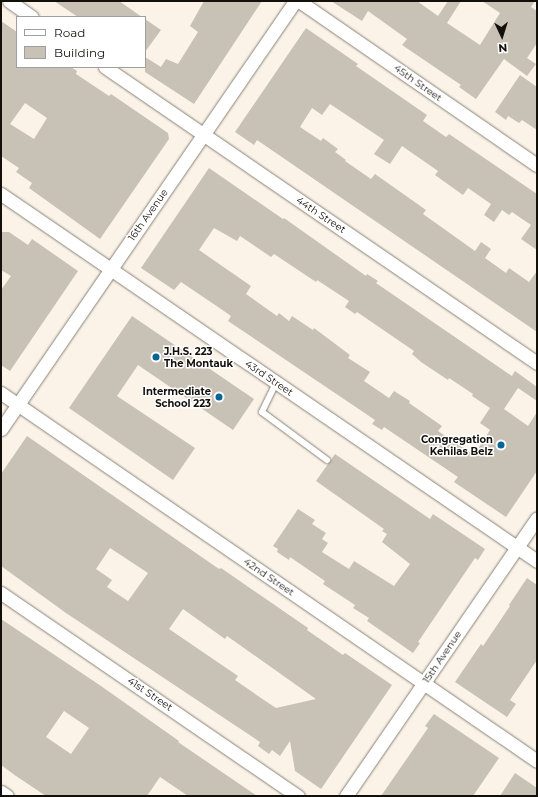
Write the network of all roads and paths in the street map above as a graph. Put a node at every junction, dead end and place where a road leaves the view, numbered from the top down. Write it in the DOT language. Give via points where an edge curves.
graph roads {
  1 [pos="9,1"];
  2 [pos="295,1"];
  3 [pos="299,1"];
  4 [pos="31,16"];
  5 [pos="106,68"];
  6 [pos="204,134"];
  7 [pos="537,165"];
  8 [pos="1,194"];
  9 [pos="111,269"];
  10 [pos="537,363"];
  11 [pos="276,383"];
  12 [pos="1,393"];
  13 [pos="18,405"];
  14 [pos="1,430"];
  15 [pos="327,460"];
  16 [pos="537,518"];
  17 [pos="517,548"];
  18 [pos="537,562"];
  19 [pos="1,593"];
  20 [pos="424,683"];
  21 [pos="537,760"];
  22 [pos="1,792"];
  23 [pos="7,796"];
  24 [pos="298,796"];
  25 [pos="346,796"];
  1 -- 4 [label="street"];
  2 -- 6 [label="street, 16th Avenue"];
  3 -- 7 [label="street, 45th Street"];
  5 -- 6 [label="street, 44th Street"];
  6 -- 9 [label="street, 16th Avenue"];
  6 -- 10 [label="street, 44th Street"];
  8 -- 9 [label="street, 43rd Street"];
  9 -- 11 [label="street, 43rd Street"];
  9 -- 13 [label="street, 16th Avenue"];
  11 -- 15 [label="lane" via="262,412"];
  11 -- 17 [label="street, 43rd Street"];
  12 -- 13 [label="street, 42nd Street"];
  13 -- 14 [label="street, 16th Avenue"];
  13 -- 20 [label="street, 42nd Street"];
  16 -- 17 [label="street, 15th Avenue"];
  17 -- 18 [label="street, 43rd Street"];
  17 -- 20 [label="street, 15th Avenue"];
  19 -- 24 [label="street, 41st Street"];
  20 -- 21 [label="street, 42nd Street"];
  20 -- 25 [label="street, 15th Avenue"];
  22 -- 23 [label="street"];
}
